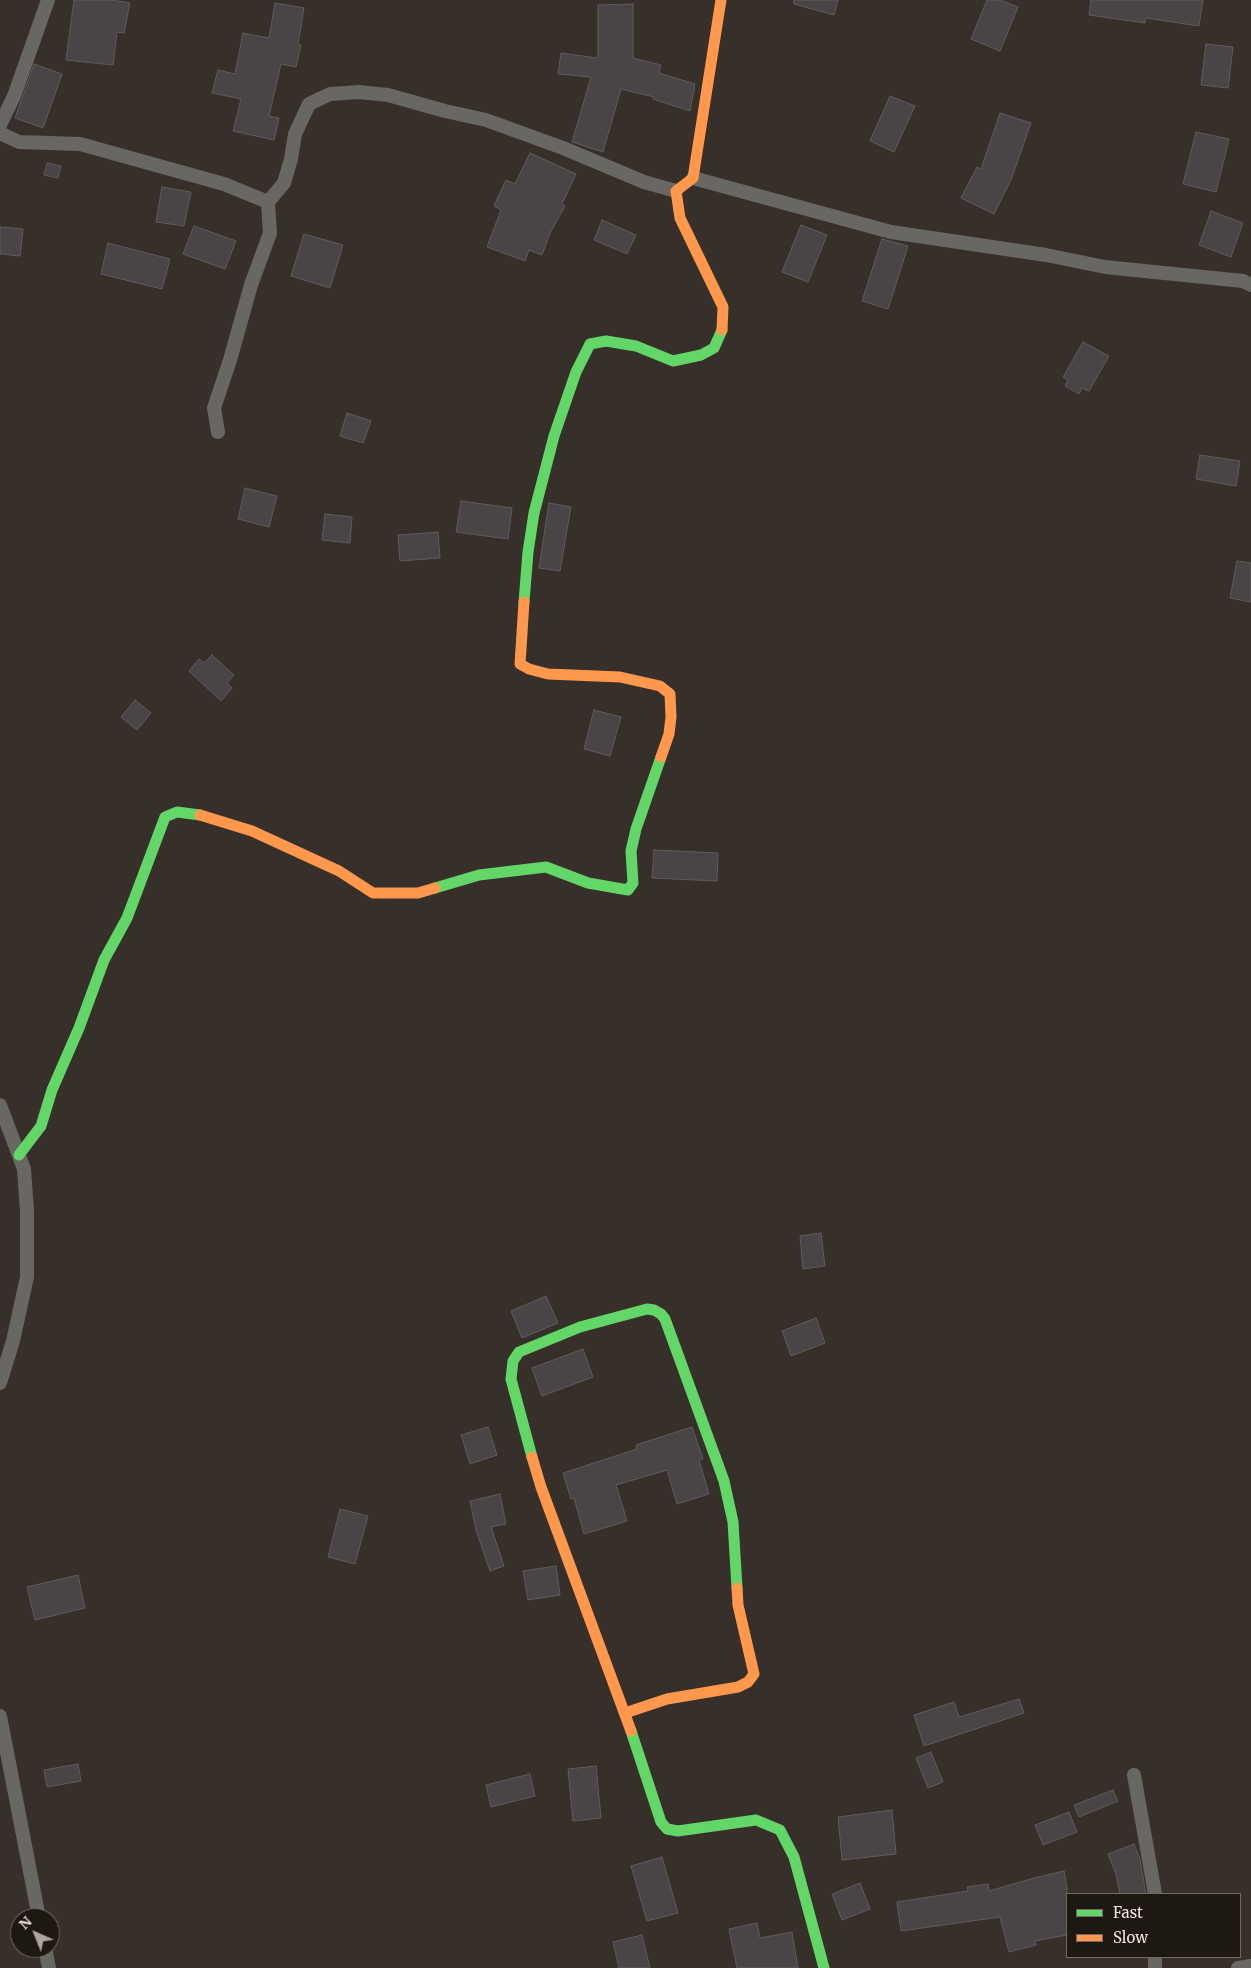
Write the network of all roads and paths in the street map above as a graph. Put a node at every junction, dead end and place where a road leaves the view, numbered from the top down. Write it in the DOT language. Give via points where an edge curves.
graph roads {
  1 [pos="48,0"];
  2 [pos="721,0"];
  3 [pos="0,125"];
  4 [pos="0,133"];
  5 [pos="693,178"];
  6 [pos="676,191"];
  7 [pos="268,202"];
  8 [pos="1251,285"];
  9 [pos="218,432"];
  10 [pos="0,1105"];
  11 [pos="18,1155"];
  12 [pos="0,1383"];
  13 [pos="625,1713"];
  14 [pos="0,1716"];
  15 [pos="1134,1775"];
  16 [pos="1155,1893"];
  17 [pos="37,1908"];
  18 [pos="1251,1966"];
  19 [pos="824,1968"];
  20 [pos="1238,1968"];
  1 -- 3 [label="street" via="21,79"];
  2 -- 5 [label="street"];
  4 -- 7 [label="street" via="19,142 80,144 224,184"];
  5 -- 6 [label="street"];
  5 -- 8 [label="street" via="891,232 1037,253 1105,267 1243,281"];
  6 -- 7 [label="street" via="644,182 486,120 388,95 359,92 330,94 309,104 295,134 284,183"];
  6 -- 11 [label="street" via="680,218 723,307 723,328 714,348 701,355 673,361 636,346 606,341 590,344 576,372 554,436 534,513 520,649 520,664 529,669 548,674 620,677 660,686 670,694 669,734 636,829 632,851 633,883 628,890 588,883 546,867 536,867 478,875 418,893 373,893 339,871 252,831 205,816 177,812 164,817 127,918 104,960 52,1090 41,1126"];
  7 -- 9 [label="street" via="270,233 214,408"];
  10 -- 11 [label="street"];
  11 -- 12 [label="street" via="24,1169 27,1277"];
  13 -- 13 [label="street" via="541,1487 512,1378 513,1361 520,1352 580,1327 647,1309 665,1319 724,1481 732,1522 738,1605 754,1674 738,1687 667,1699"];
  13 -- 19 [label="street" via="661,1822 667,1829 678,1831 756,1820 780,1830 794,1857"];
  14 -- 17 [label="street"];
  15 -- 16 [label="street"];
  18 -- 20 [label="street"];
}
